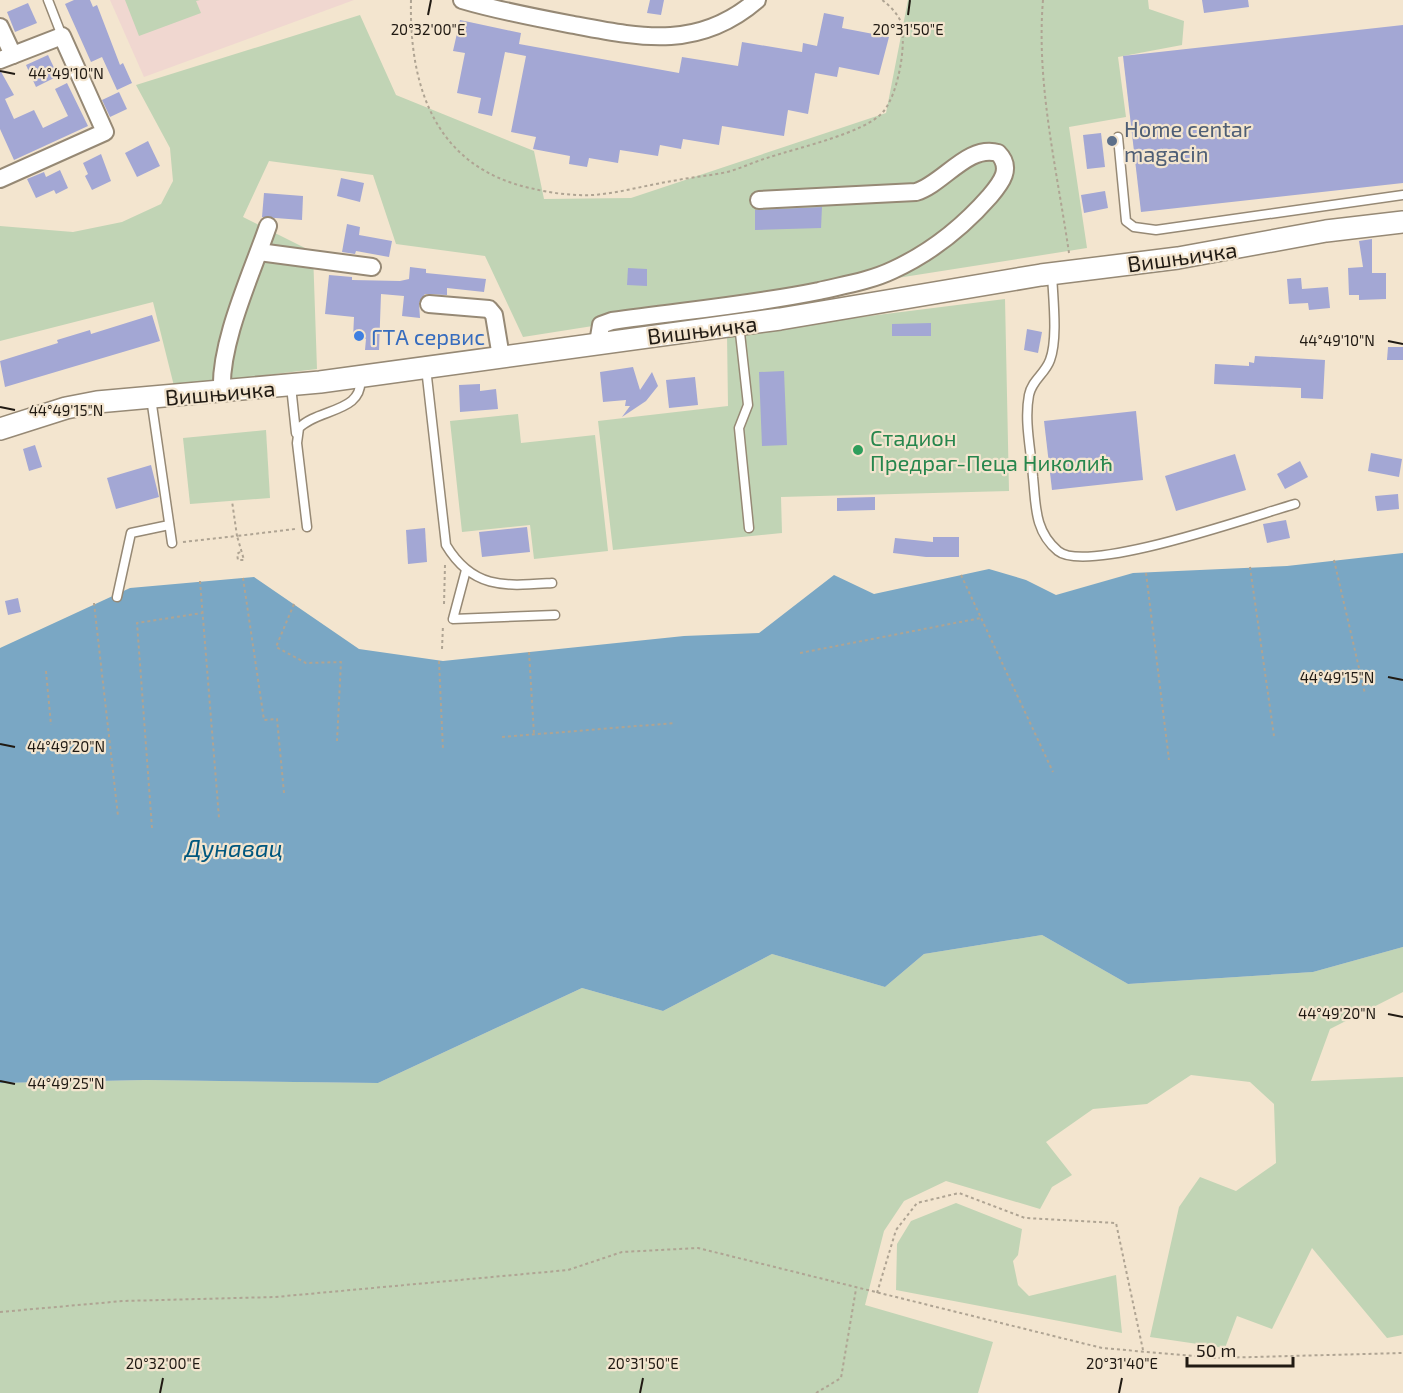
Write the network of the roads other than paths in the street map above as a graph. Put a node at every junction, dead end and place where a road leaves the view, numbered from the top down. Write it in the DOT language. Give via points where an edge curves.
graph roads {
  1 [pos="48,0"];
  2 [pos="462,0"];
  3 [pos="757,0"];
  4 [pos="0,27"];
  5 [pos="62,36"];
  6 [pos="6,58"];
  7 [pos="1118,137"];
  8 [pos="0,178"];
  9 [pos="1403,195"];
  10 [pos="759,200"];
  11 [pos="1403,222"];
  12 [pos="268,226"];
  13 [pos="259,252"];
  14 [pos="372,267"];
  15 [pos="1062,272"];
  16 [pos="429,304"];
  17 [pos="739,324"];
  18 [pos="598,343"];
  19 [pos="501,357"];
  20 [pos="426,366"];
  21 [pos="360,376"];
  22 [pos="291,385"];
  23 [pos="222,392"];
  24 [pos="151,398"];
  25 [pos="0,429"];
  26 [pos="297,436"];
  27 [pos="1295,504"];
  28 [pos="169,525"];
  29 [pos="307,527"];
  30 [pos="749,528"];
  31 [pos="172,543"];
  32 [pos="466,570"];
  33 [pos="552,583"];
  34 [pos="117,597"];
  35 [pos="555,615"];
  1 -- 5 [label="lane"];
  2 -- 3 [label="street" via="537,18 657,38 710,28"];
  4 -- 6 [label="street"];
  5 -- 6 [label="street"];
  5 -- 8 [label="street" via="105,132"];
  7 -- 9 [label="lane" via="1126,221 1134,227 1156,230"];
  10 -- 18 [label="street" via="916,192 985,151 998,153 1005,163 997,187 966,222 937,245 894,270 864,281 793,296 612,321 601,325"];
  11 -- 15 [label="street, Вишњичка"];
  12 -- 13 [label="street"];
  13 -- 14 [label="street"];
  13 -- 23 [label="street" via="228,340"];
  15 -- 17 [label="street, Вишњичка"];
  15 -- 27 [label="lane" via="1050,360 1031,387 1028,413 1038,524 1059,552 1090,558 1120,555"];
  16 -- 19 [label="street" via="489,309 494,315"];
  17 -- 18 [label="street, Вишњичка"];
  17 -- 30 [label="lane" via="748,405 740,428"];
  18 -- 19 [label="street, Вишњичка"];
  19 -- 20 [label="street, Вишњичка"];
  20 -- 21 [label="street, Вишњичка"];
  20 -- 32 [label="lane" via="446,545"];
  21 -- 22 [label="street, Вишњичка"];
  21 -- 26 [label="lane" via="362,387 354,401 304,422"];
  22 -- 23 [label="street, Вишњичка"];
  22 -- 26 [label="lane"];
  23 -- 24 [label="street, Вишњичка"];
  24 -- 25 [label="street, Вишњичка" via="66,408"];
  24 -- 28 [label="lane"];
  26 -- 29 [label="lane"];
  28 -- 31 [label="lane"];
  28 -- 34 [label="lane" via="131,533"];
  32 -- 33 [label="lane" via="496,584"];
  32 -- 35 [label="lane" via="453,619"];
}
